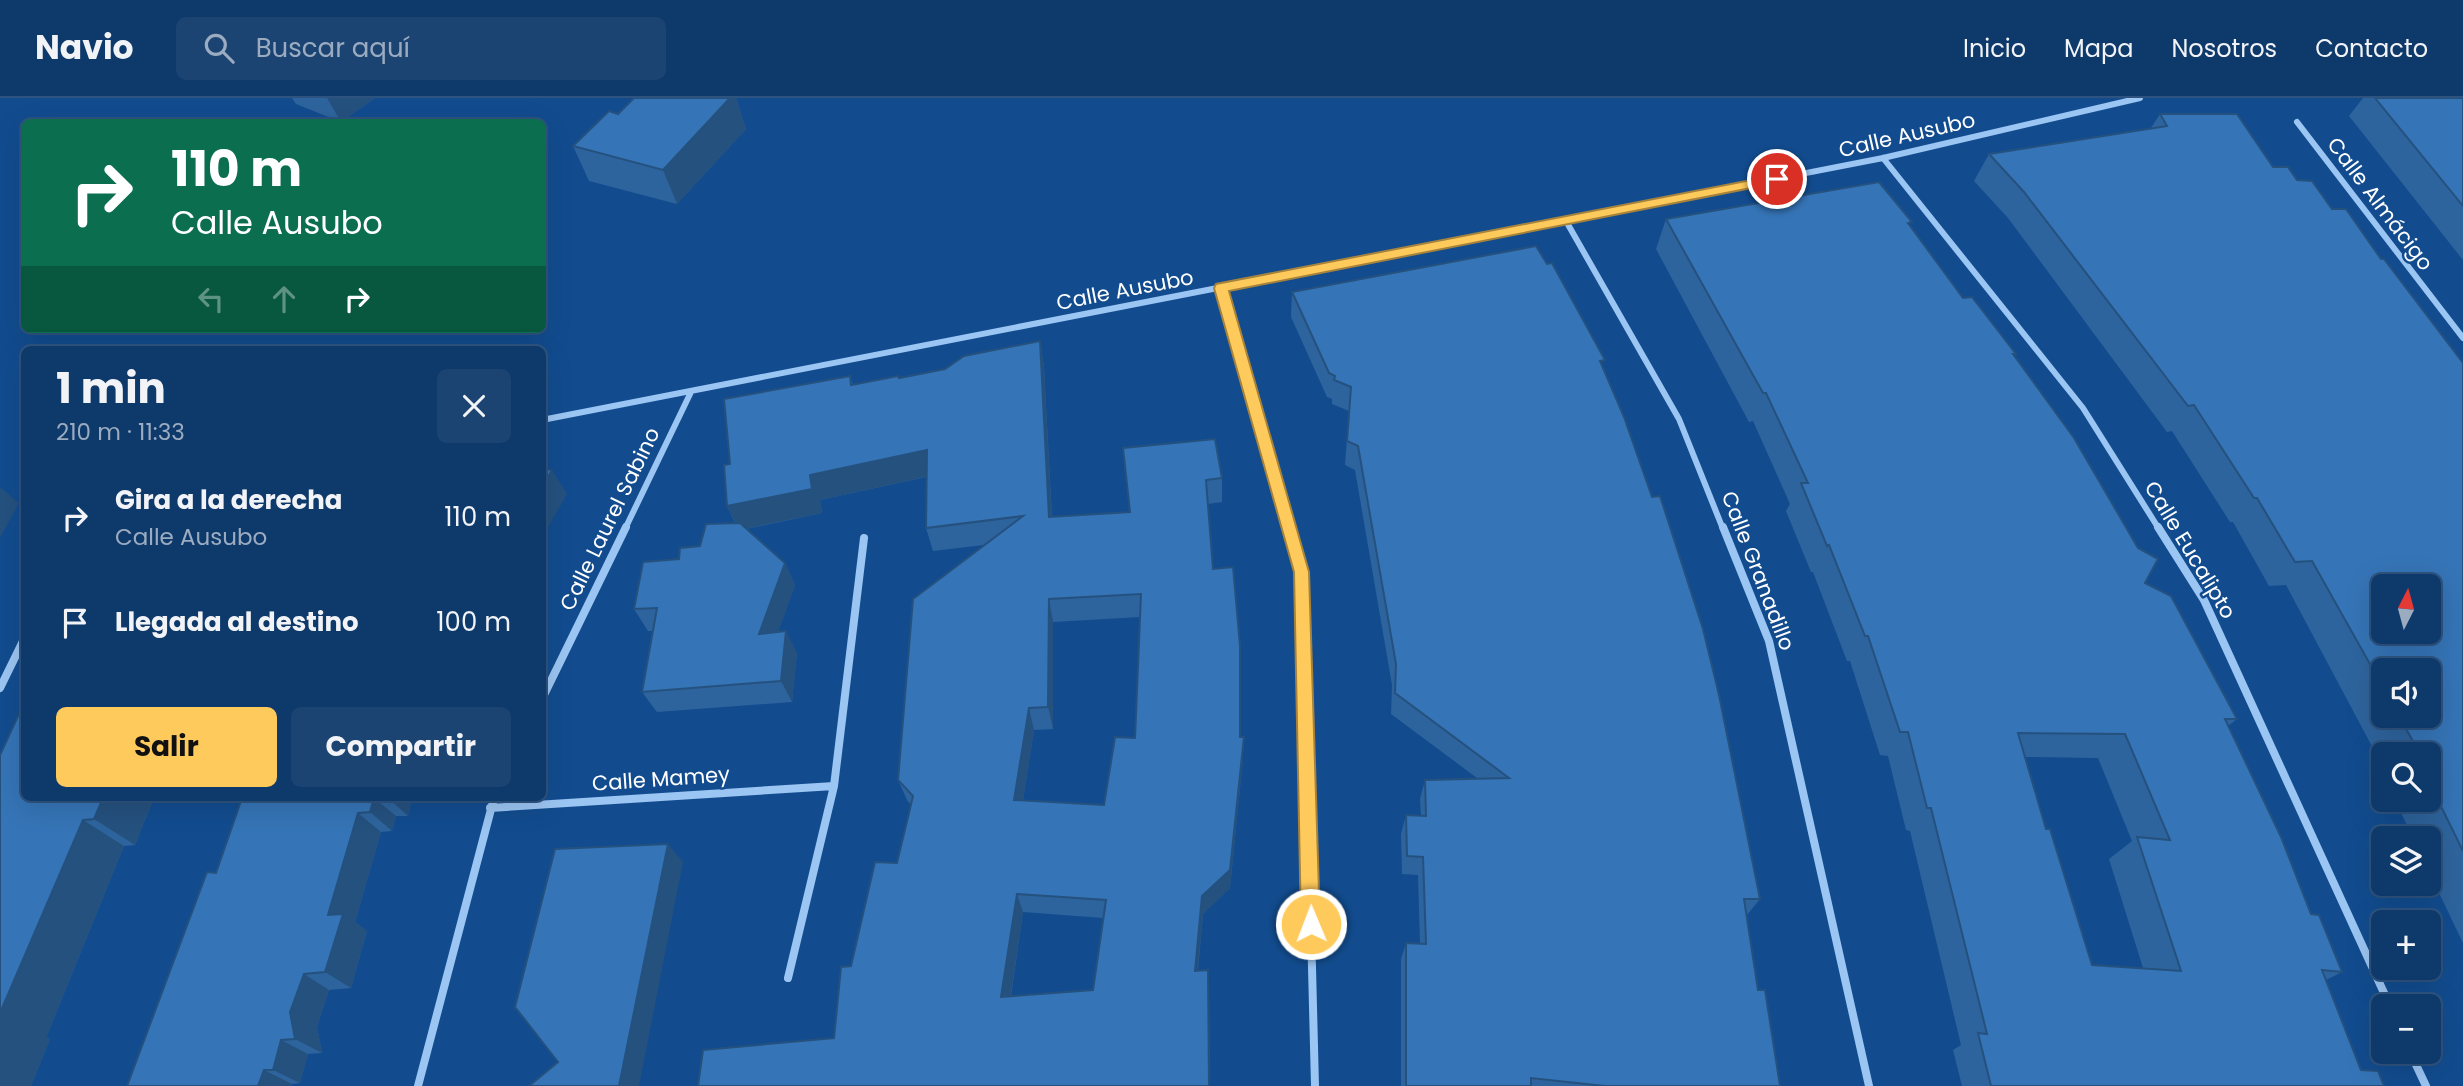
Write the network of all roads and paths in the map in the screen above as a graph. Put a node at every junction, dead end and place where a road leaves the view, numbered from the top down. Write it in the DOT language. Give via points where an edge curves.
graph roads {
  1 [pos="2140,98"];
  2 [pos="2297,122"];
  3 [pos="1883,158"];
  4 [pos="1566,220"];
  5 [pos="1221,288"];
  6 [pos="2463,338"];
  7 [pos="691,392"];
  8 [pos="546,419"];
  9 [pos="864,538"];
  10 [pos="21,645"];
  11 [pos="0,688"];
  12 [pos="546,691"];
  13 [pos="834,786"];
  14 [pos="493,801"];
  15 [pos="490,808"];
  16 [pos="788,978"];
  17 [pos="2384,994"];
  18 [pos="2416,1064"];
  19 [pos="418,1086"];
  20 [pos="1315,1086"];
  21 [pos="1869,1086"];
  22 [pos="2426,1086"];
  1 -- 3 [label="street, Calle Ausubo"];
  2 -- 6 [label="street, Calle Almácigo"];
  3 -- 4 [label="street, Calle Ausubo"];
  3 -- 17 [label="street, Calle Eucalipto" via="2083,408 2204,600"];
  4 -- 5 [label="street, Calle Ausubo"];
  4 -- 21 [label="street, Calle Granadillo" via="1679,419 1769,641"];
  5 -- 7 [label="street, Calle Ausubo"];
  5 -- 20 [label="street" via="1301,572"];
  7 -- 8 [label="street, Calle Ausubo"];
  7 -- 12 [label="street, Calle Laurel Sabino"];
  9 -- 13 [label="street"];
  10 -- 11 [label="street"];
  13 -- 15 [label="street, Calle Mamey"];
  13 -- 16 [label="street"];
  14 -- 15 [label="street"];
  15 -- 19 [label="street"];
  18 -- 22 [label="street"];
}
